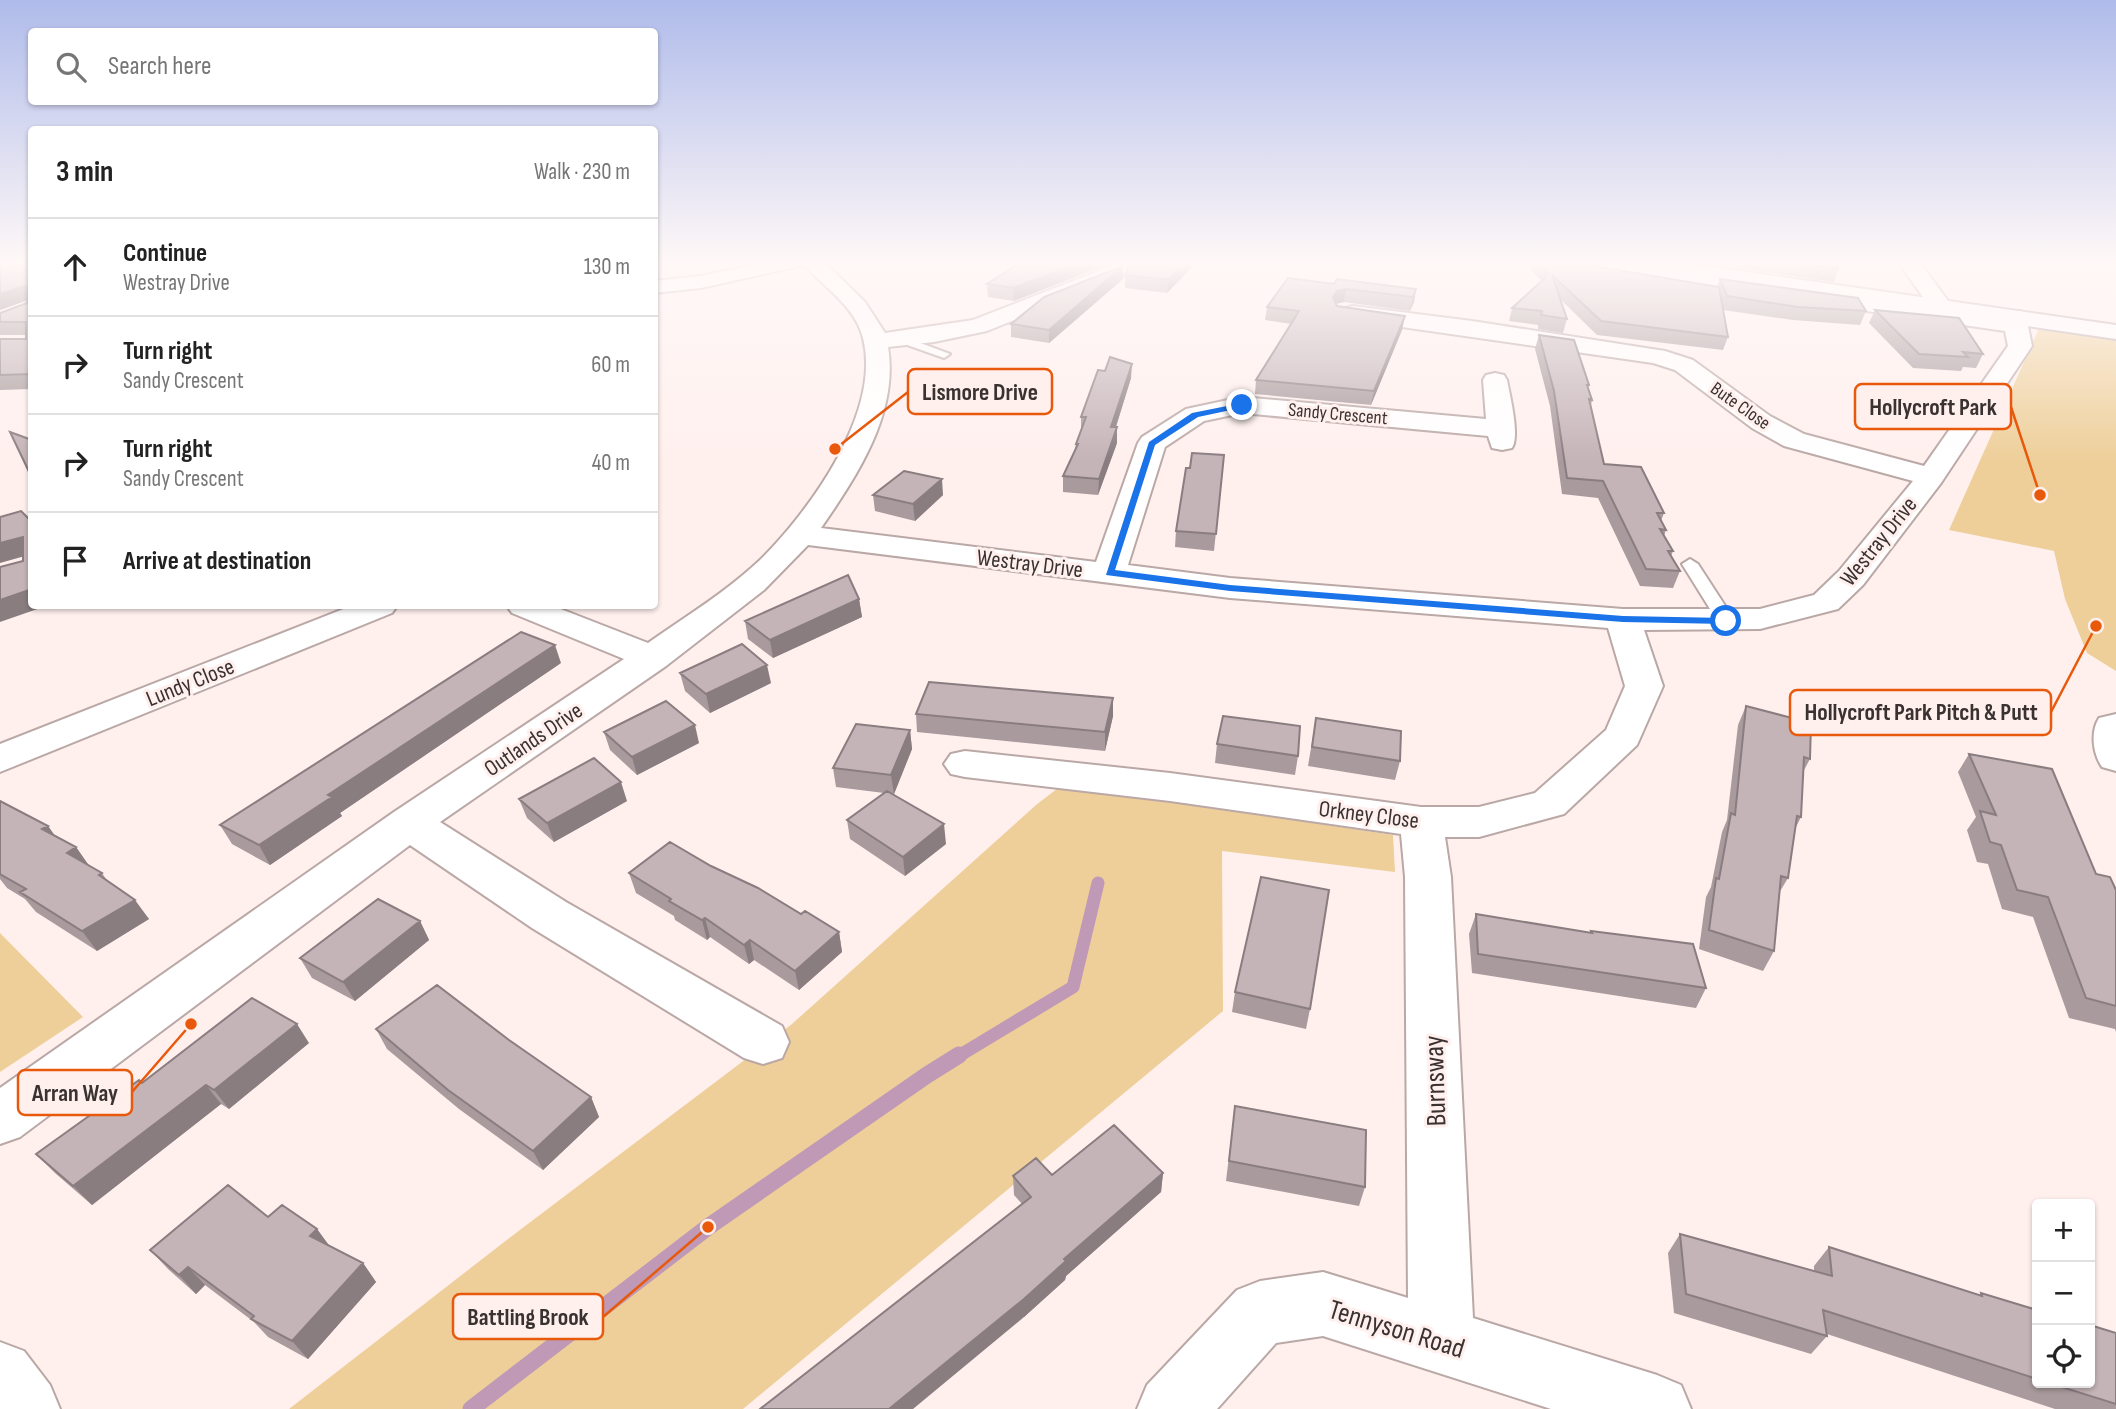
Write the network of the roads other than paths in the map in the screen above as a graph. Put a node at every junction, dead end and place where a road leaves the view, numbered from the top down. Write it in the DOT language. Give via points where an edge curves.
graph roads {
  1 [pos="876,329"];
  2 [pos="961,329"];
  3 [pos="1477,329"];
  4 [pos="2017,329"];
  5 [pos="2086,329"];
  6 [pos="2116,332"];
  7 [pos="889,340"];
  8 [pos="944,354"];
  9 [pos="1495,380"];
  10 [pos="1931,477"];
  11 [pos="800,535"];
  12 [pos="1690,564"];
  13 [pos="1109,573"];
  14 [pos="373,609"];
  15 [pos="531,609"];
  16 [pos="1623,619"];
  17 [pos="1726,621"];
  18 [pos="653,658"];
  19 [pos="2116,726"];
  20 [pos="2116,758"];
  21 [pos="0,759"];
  22 [pos="965,764"];
  23 [pos="1421,822"];
  24 [pos="409,823"];
  25 [pos="763,1042"];
  26 [pos="0,1119"];
  27 [pos="1441,1341"];
  28 [pos="0,1375"];
  29 [pos="26,1409"];
  30 [pos="1171,1409"];
  31 [pos="1657,1409"];
  1 -- 7 [label="street, Outlands Drive"];
  2 -- 7 [label="street"];
  3 -- 10 [label="street, Bute Close" via="1657,356 1684,365 1761,422 1794,440"];
  4 -- 10 [label="street, Westray Drive" via="2020,346"];
  5 -- 6 [label="street"];
  7 -- 8 [label="lane"];
  7 -- 11 [label="street, Outlands Drive" via="871,413 839,478"];
  9 -- 13 [label="street, Sandy Crescent" via="1502,436 1242,405 1195,415 1152,443"];
  10 -- 17 [label="street, Westray Drive" via="1851,578 1826,602 1760,619"];
  11 -- 13 [label="street, Westray Drive"];
  11 -- 18 [label="street, Outlands Drive" via="768,569"];
  12 -- 17 [label="lane"];
  13 -- 16 [label="street, Westray Drive" via="1230,588"];
  14 -- 21 [label="street, Lundy Close"];
  15 -- 18 [label="street"];
  16 -- 17 [label="street, Westray Drive"];
  16 -- 23 [label="street, Orkney Close" via="1644,686 1623,736 1549,804 1479,822"];
  18 -- 24 [label="street, Outlands Drive"];
  19 -- 20 [label="street"];
  22 -- 23 [label="street, Orkney Close"];
  23 -- 27 [label="street, Burnsway" via="1428,877"];
  24 -- 25 [label="street" via="549,915"];
  24 -- 26 [label="street, Outlands Drive"];
  27 -- 30 [label="street, Tennyson Road" via="1322,1304 1260,1313"];
  27 -- 31 [label="street, Tennyson Road"];
  28 -- 29 [label="street"];
}
